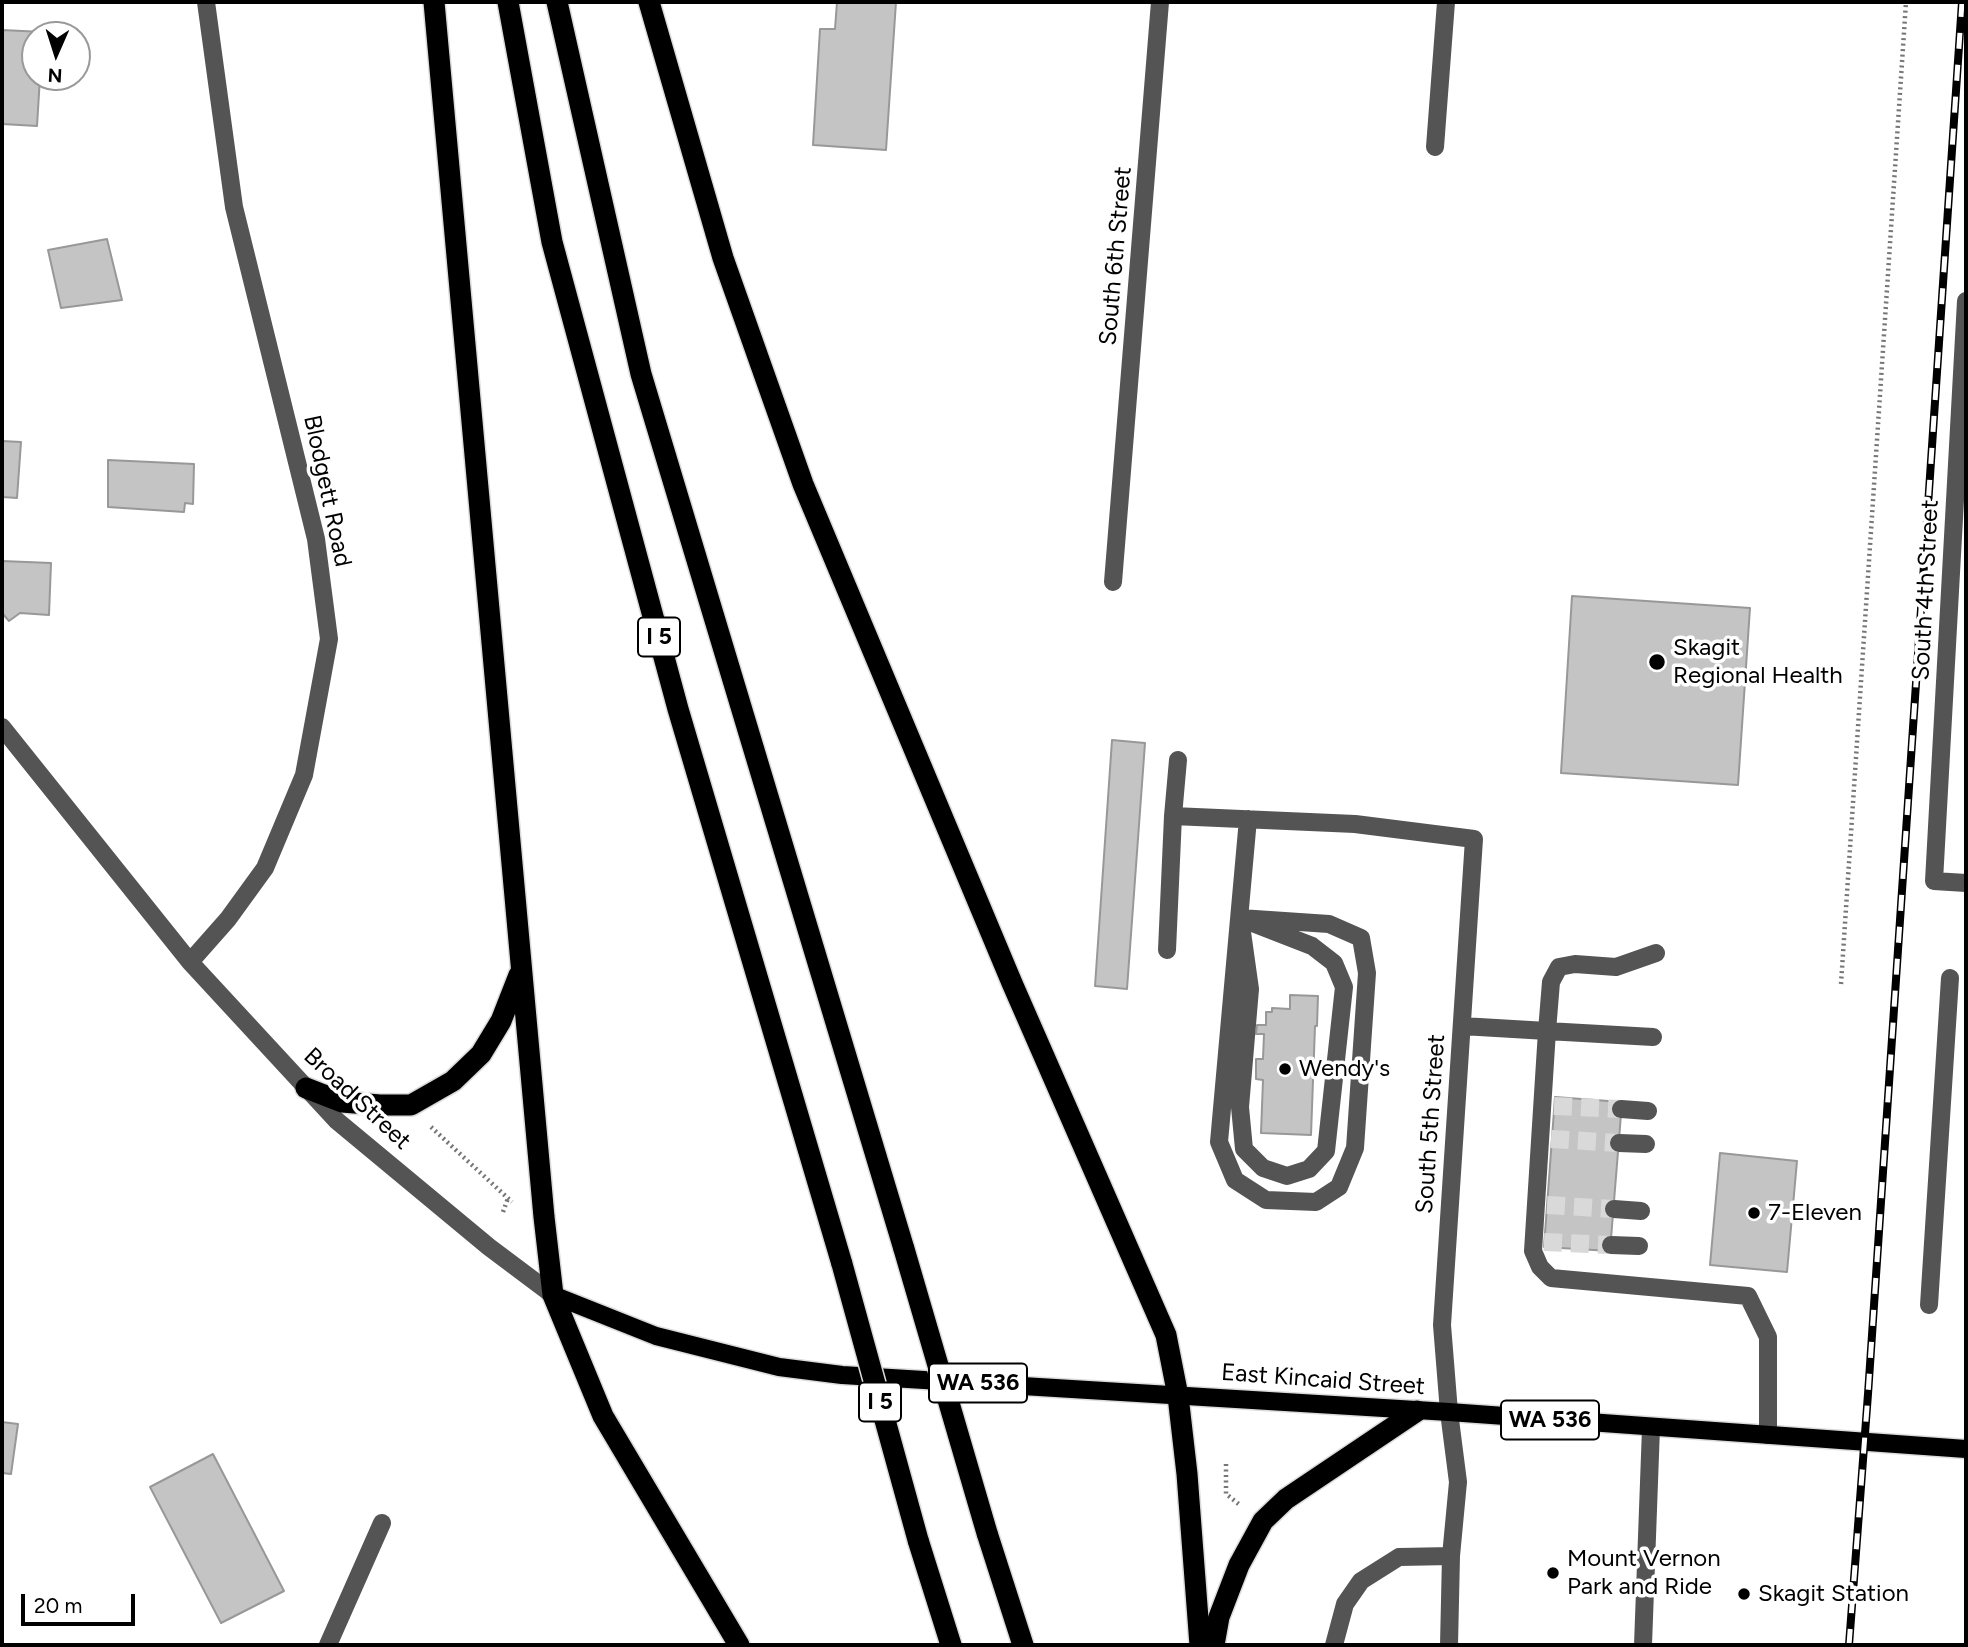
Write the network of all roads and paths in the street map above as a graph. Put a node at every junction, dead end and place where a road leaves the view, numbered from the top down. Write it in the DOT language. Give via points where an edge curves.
graph roads {
  1 [pos="206,2"];
  2 [pos="434,2"];
  3 [pos="508,2"];
  4 [pos="557,2"];
  5 [pos="649,2"];
  6 [pos="1160,2"];
  7 [pos="1446,2"];
  8 [pos="1906,2"];
  9 [pos="1435,147"];
  10 [pos="1966,304"];
  11 [pos="1113,582"];
  12 [pos="1958,594"];
  13 [pos="2,727"];
  14 [pos="1178,760"];
  15 [pos="1173,816"];
  16 [pos="1248,819"];
  17 [pos="1966,883"];
  18 [pos="1240,918"];
  19 [pos="1167,950"];
  20 [pos="1656,953"];
  21 [pos="190,962"];
  22 [pos="522,970"];
  23 [pos="1950,978"];
  24 [pos="1841,984"];
  25 [pos="1462,1026"];
  26 [pos="1547,1031"];
  27 [pos="1653,1037"];
  28 [pos="306,1087"];
  29 [pos="1621,1109"];
  30 [pos="1648,1111"];
  31 [pos="431,1127"];
  32 [pos="1619,1143"];
  33 [pos="1646,1144"];
  34 [pos="508,1197"];
  35 [pos="513,1203"];
  36 [pos="1614,1209"];
  37 [pos="1641,1211"];
  38 [pos="503,1212"];
  39 [pos="1611,1245"];
  40 [pos="1639,1246"];
  41 [pos="553,1295"];
  42 [pos="1929,1305"];
  43 [pos="779,1367"];
  44 [pos="1178,1396"];
  45 [pos="1416,1411"];
  46 [pos="1449,1412"];
  47 [pos="1651,1428"];
  48 [pos="1768,1435"];
  49 [pos="1966,1449"];
  50 [pos="1226,1464"];
  51 [pos="1243,1507"];
  52 [pos="382,1523"];
  53 [pos="1451,1556"];
  54 [pos="328,1645"];
  55 [pos="739,1645"];
  56 [pos="951,1645"];
  57 [pos="1023,1645"];
  58 [pos="1200,1645"];
  59 [pos="1214,1645"];
  60 [pos="1334,1645"];
  61 [pos="1449,1645"];
  62 [pos="1643,1645"];
  1 -- 21 [label="street, Blodgett Road" via="234,207 316,539 329,639 304,775 265,868"];
  2 -- 22 [label="highway"];
  3 -- 56 [label="highway, I 5, bridge" via="555,256 678,709"];
  4 -- 57 [label="highway, I 5, bridge" via="641,374"];
  5 -- 44 [label="highway" via="723,258 803,484 1012,983 1166,1335"];
  6 -- 11 [label="street, South 6th Street"];
  7 -- 9 [label="street"];
  8 -- 24 [label="path"];
  10 -- 12 [label="street, South 4th Street"];
  12 -- 17 [label="street, South 4th Street" via="1934,881"];
  13 -- 21 [label="street, Broad Street"];
  14 -- 15 [label="street"];
  15 -- 16 [label="street"];
  15 -- 19 [label="street"];
  16 -- 18 [label="street"];
  16 -- 25 [label="street, South 5th Street" via="1355,824 1474,839"];
  18 -- 18 [label="street" via="1251,989 1240,1107 1244,1149 1263,1168 1287,1176 1309,1169 1326,1151 1344,987 1335,963 1312,946"];
  18 -- 18 [label="street" via="1219,1142 1236,1180 1266,1200 1316,1202 1339,1187 1355,1148 1367,973 1361,938 1329,923"];
  20 -- 26 [label="street" via="1616,967 1559,967 1551,982"];
  21 -- 28 [label="street, Broad Street"];
  22 -- 28 [label="highway" via="481,1054 453,1081 411,1105 342,1102"];
  22 -- 41 [label="highway"];
  23 -- 42 [label="street"];
  25 -- 26 [label="street"];
  25 -- 46 [label="street, South 5th Street" via="1442,1325"];
  26 -- 27 [label="street"];
  26 -- 48 [label="street" via="1546,1139 1539,1241 1533,1251 1540,1267 1552,1278 1748,1296 1768,1337"];
  28 -- 41 [label="street, Broad Street" via="337,1120"];
  29 -- 30 [label="street"];
  31 -- 34 [label="path"];
  32 -- 33 [label="street"];
  34 -- 35 [label="path"];
  34 -- 38 [label="path"];
  36 -- 37 [label="street"];
  39 -- 40 [label="street"];
  41 -- 43 [label="main road, Broad Street / WA 536" via="656,1336"];
  41 -- 55 [label="highway" via="603,1416"];
  43 -- 44 [label="main road, East Kincaid Street / WA 536"];
  44 -- 45 [label="main road, East Kincaid Street / WA 536"];
  44 -- 58 [label="highway"];
  45 -- 46 [label="main road, East Kincaid Street / WA 536"];
  45 -- 59 [label="highway" via="1286,1499 1263,1521 1239,1565 1219,1617"];
  46 -- 47 [label="main road, East Kincaid Street / WA 536"];
  46 -- 53 [label="street, South 5th Street" via="1458,1482"];
  47 -- 48 [label="main road, East Kincaid Street / WA 536"];
  47 -- 62 [label="street"];
  48 -- 49 [label="main road, East Kincaid Street / WA 536"];
  50 -- 51 [label="path" via="1226,1494"];
  52 -- 54 [label="street"];
  53 -- 60 [label="street" via="1399,1557 1362,1581 1345,1604"];
  53 -- 61 [label="street, South 5th Street"];
}
